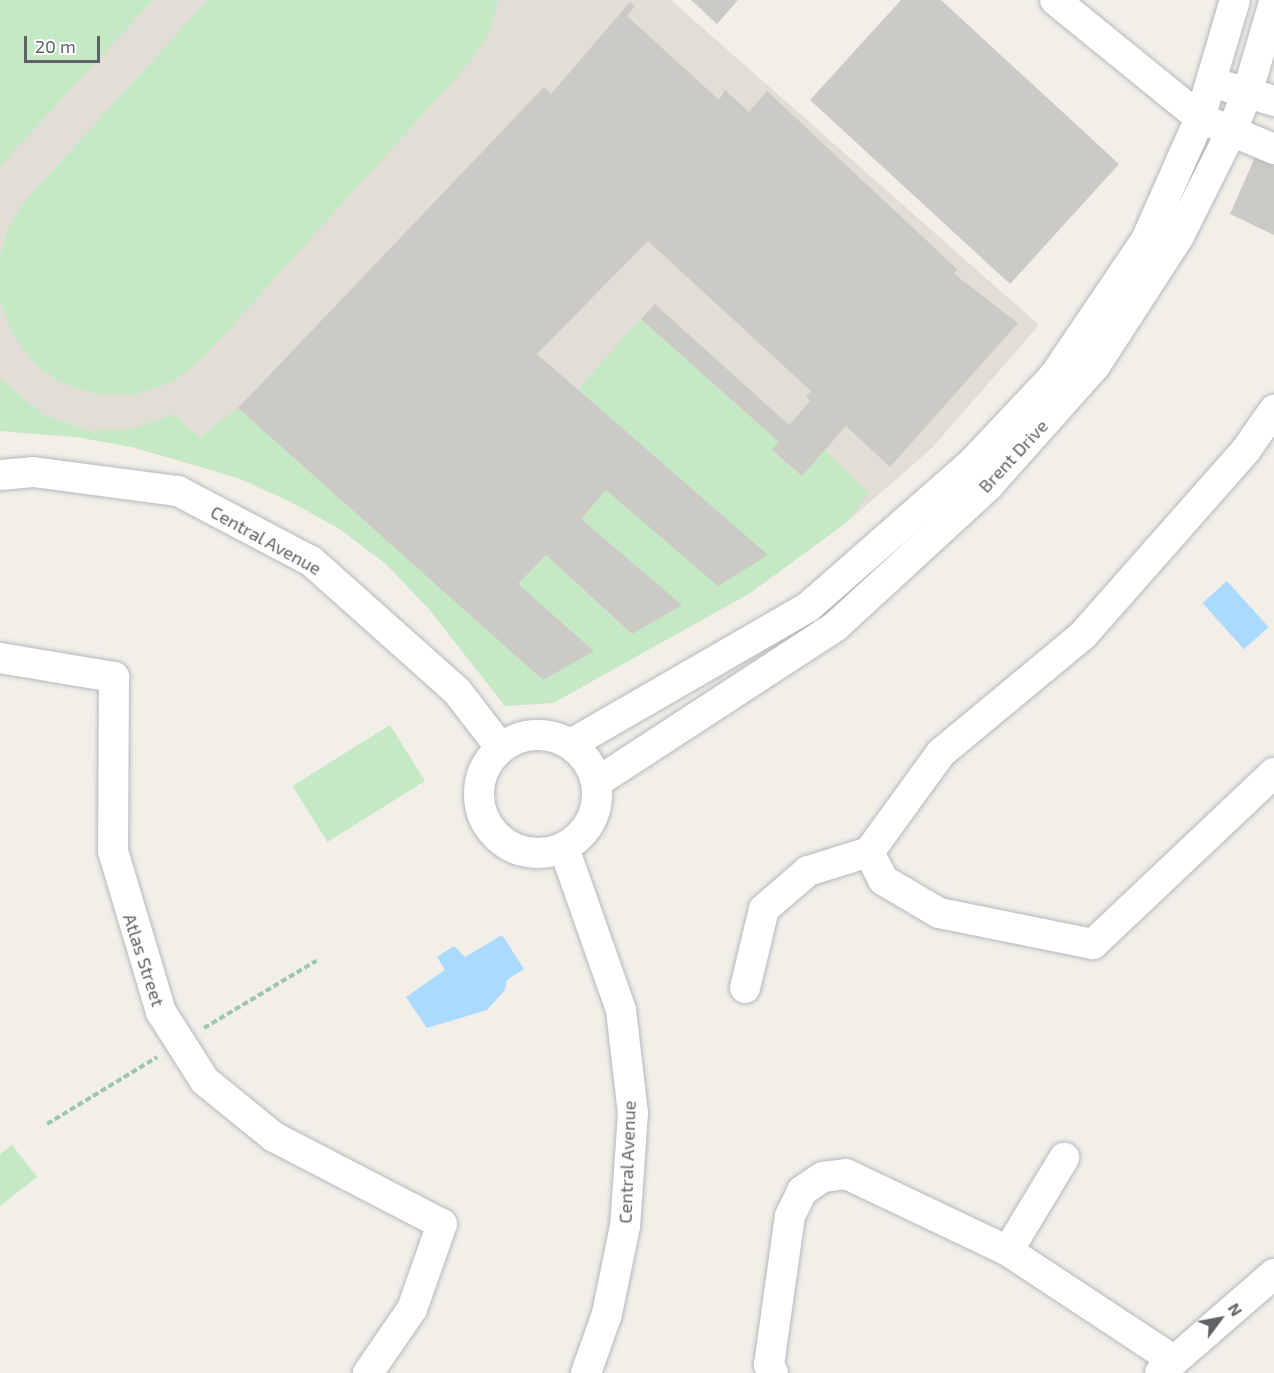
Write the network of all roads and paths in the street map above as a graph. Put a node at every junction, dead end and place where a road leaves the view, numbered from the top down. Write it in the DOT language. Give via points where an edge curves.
graph roads {
  1 [pos="1055,0"];
  2 [pos="1235,0"];
  3 [pos="1274,2"];
  4 [pos="1212,82"];
  5 [pos="1261,97"];
  6 [pos="1200,118"];
  7 [pos="1231,132"];
  8 [pos="1274,149"];
  9 [pos="1274,410"];
  10 [pos="980,474"];
  11 [pos="0,475"];
  12 [pos="0,658"];
  13 [pos="699,670"];
  14 [pos="719,702"];
  15 [pos="571,744"];
  16 [pos="500,747"];
  17 [pos="1274,773"];
  18 [pos="597,782"];
  19 [pos="564,848"];
  20 [pos="869,852"];
  21 [pos="745,988"];
  22 [pos="1064,1158"];
  23 [pos="1008,1251"];
  24 [pos="1274,1274"];
  25 [pos="1166,1366"];
  26 [pos="368,1373"];
  27 [pos="586,1373"];
  28 [pos="774,1373"];
  1 -- 6 [label="street"];
  2 -- 4 [label="street, Brent Drive"];
  3 -- 5 [label="street, Brent Drive"];
  4 -- 5 [label="street"];
  4 -- 6 [label="street, Brent Drive"];
  5 -- 7 [label="street, Brent Drive"];
  6 -- 7 [label="street"];
  6 -- 10 [label="street, Brent Drive" via="1140,250 1054,376"];
  7 -- 8 [label="street"];
  7 -- 10 [label="street, Brent Drive" via="1179,236 1095,366"];
  9 -- 20 [label="street" via="1246,450 1083,635 941,753"];
  10 -- 13 [label="street, Brent Drive" via="807,608"];
  10 -- 14 [label="street, Brent Drive" via="836,626"];
  11 -- 16 [label="street, Central Avenue" via="33,472 177,491 311,561 457,691"];
  12 -- 26 [label="street, Atlas Street" via="114,677 113,851 161,1012 205,1081 274,1137 442,1224 412,1309"];
  13 -- 14 [label="street"];
  13 -- 15 [label="street, Brent Drive"];
  14 -- 18 [label="street, Brent Drive"];
  15 -- 16 [label="street" via="554,736 535,734"];
  15 -- 18 [label="street" via="583,754"];
  16 -- 19 [label="street" via="480,779 478,798 488,825 508,845 526,852"];
  17 -- 20 [label="street" via="1093,944 939,913 883,880"];
  18 -- 19 [label="street" via="598,801 592,821 580,837"];
  19 -- 27 [label="street, Central Avenue" via="621,1010 633,1113 625,1226 607,1314"];
  20 -- 21 [label="street" via="808,871 764,909"];
  22 -- 23 [label="street"];
  23 -- 25 [label="street"];
  23 -- 28 [label="street" via="846,1174 823,1177 802,1191 790,1216 769,1365"];
  24 -- 25 [label="street"];
}
